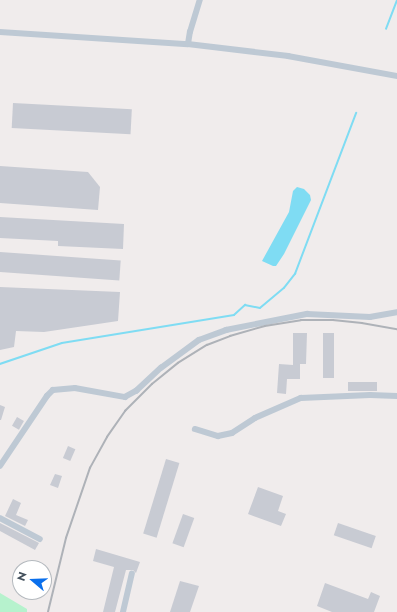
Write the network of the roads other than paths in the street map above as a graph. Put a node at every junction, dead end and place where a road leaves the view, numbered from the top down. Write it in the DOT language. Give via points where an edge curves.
graph roads {
  1 [pos="200,0"];
  2 [pos="0,32"];
  3 [pos="188,44"];
  4 [pos="397,76"];
  5 [pos="397,312"];
  6 [pos="397,396"];
  7 [pos="195,429"];
  8 [pos="0,466"];
  9 [pos="0,518"];
  10 [pos="40,539"];
  11 [pos="132,574"];
  12 [pos="123,612"];
  1 -- 3 [label="street"];
  2 -- 3 [label="street"];
  3 -- 4 [label="street" via="288,56"];
  5 -- 8 [label="street" via="370,317 307,314 226,330 199,340 161,368 136,391 124,397 75,388 53,390"];
  6 -- 7 [label="street" via="301,398 255,418 232,433 218,436"];
  9 -- 10 [label="street"];
  11 -- 12 [label="street"];
}
